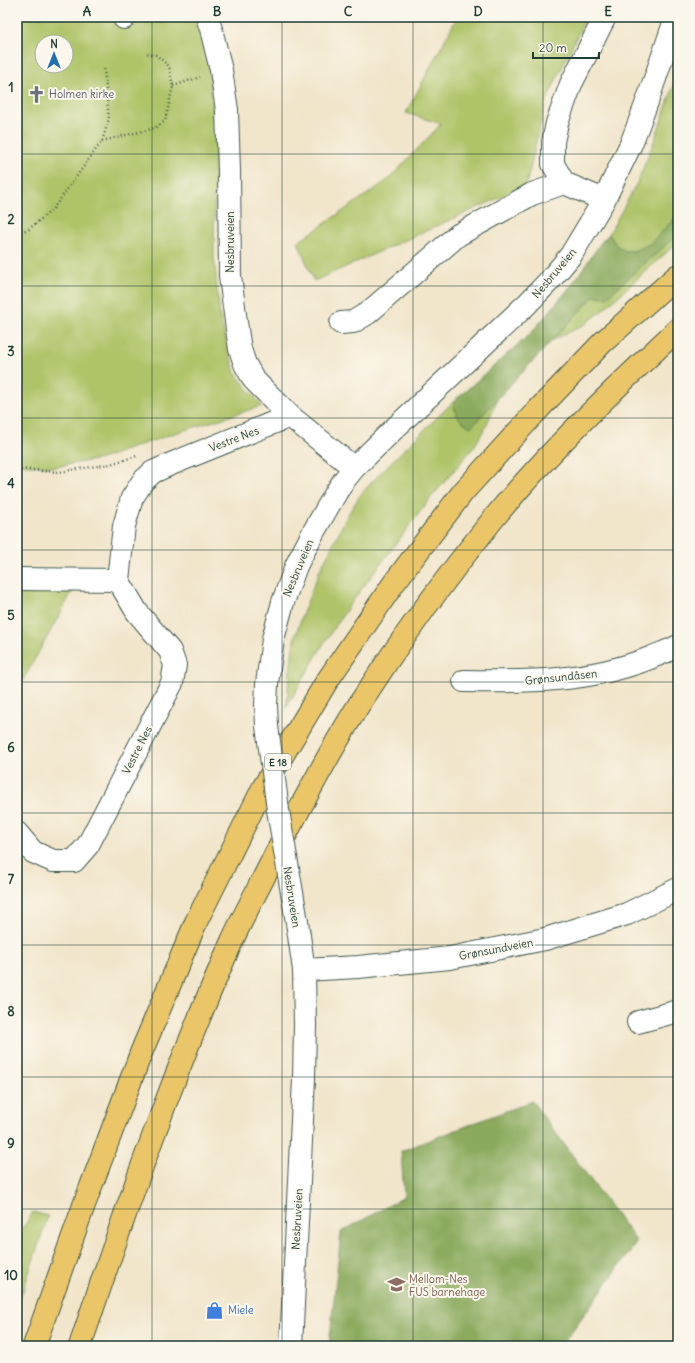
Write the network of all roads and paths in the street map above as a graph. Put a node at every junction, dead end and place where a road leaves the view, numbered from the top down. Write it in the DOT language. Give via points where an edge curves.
graph roads {
  1 [pos="208,17"];
  2 [pos="605,17"];
  3 [pos="676,17"];
  4 [pos="674,41"];
  5 [pos="145,53"];
  6 [pos="104,68"];
  7 [pos="221,70"];
  8 [pos="173,86"];
  9 [pos="102,141"];
  10 [pos="564,183"];
  11 [pos="604,200"];
  12 [pos="17,233"];
  13 [pos="678,275"];
  14 [pos="341,323"];
  15 [pos="678,329"];
  16 [pos="290,416"];
  17 [pos="354,468"];
  18 [pos="17,579"];
  19 [pos="118,580"];
  20 [pos="678,646"];
  21 [pos="464,681"];
  22 [pos="17,833"];
  23 [pos="678,889"];
  24 [pos="304,970"];
  25 [pos="678,1011"];
  26 [pos="638,1022"];
  27 [pos="34,1346"];
  28 [pos="80,1346"];
  29 [pos="291,1346"];
  1 -- 7 [label="street, Nesbruveien"];
  2 -- 10 [label="street" via="571,84 557,123 553,142 553,164"];
  3 -- 4 [label="street, Nesbruveien"];
  4 -- 11 [label="street, Nesbruveien" via="631,144"];
  5 -- 8 [label="path" via="156,55 169,66"];
  6 -- 9 [label="path" via="108,119"];
  7 -- 8 [label="path"];
  7 -- 16 [label="street, Nesbruveien" via="228,129 230,276 240,349 254,380"];
  8 -- 9 [label="path" via="165,120 155,128"];
  9 -- 12 [label="path" via="53,209 29,229"];
  10 -- 11 [label="street"];
  10 -- 14 [label="street" via="532,194 458,235 368,313 354,322"];
  11 -- 17 [label="street, Nesbruveien" via="571,255 552,278"];
  13 -- 27 [label="highway, E 18" via="603,342 463,492 394,582 327,681 263,788 196,922 141,1052"];
  15 -- 28 [label="highway" via="630,373 557,447 495,517 426,607 360,704 301,804 232,939 178,1070 125,1211"];
  16 -- 17 [label="street, Nesbruveien"];
  16 -- 19 [label="street, Vestre Nes" via="170,464 143,481 132,498 124,526"];
  17 -- 24 [label="street, Nesbruveien, bridge" via="337,491 296,566 273,639 267,684 266,726"];
  18 -- 19 [label="street"];
  19 -- 22 [label="street, Vestre Nes" via="137,612 170,652 175,665 172,683 88,845 74,861 53,861 33,852"];
  20 -- 21 [label="street, Grønsundåsen" via="604,672 521,681"];
  23 -- 24 [label="street, Grønsundveien" via="626,914 545,939 450,958"];
  24 -- 29 [label="street, Nesbruveien" via="304,1079"];
  25 -- 26 [label="street"];
}
